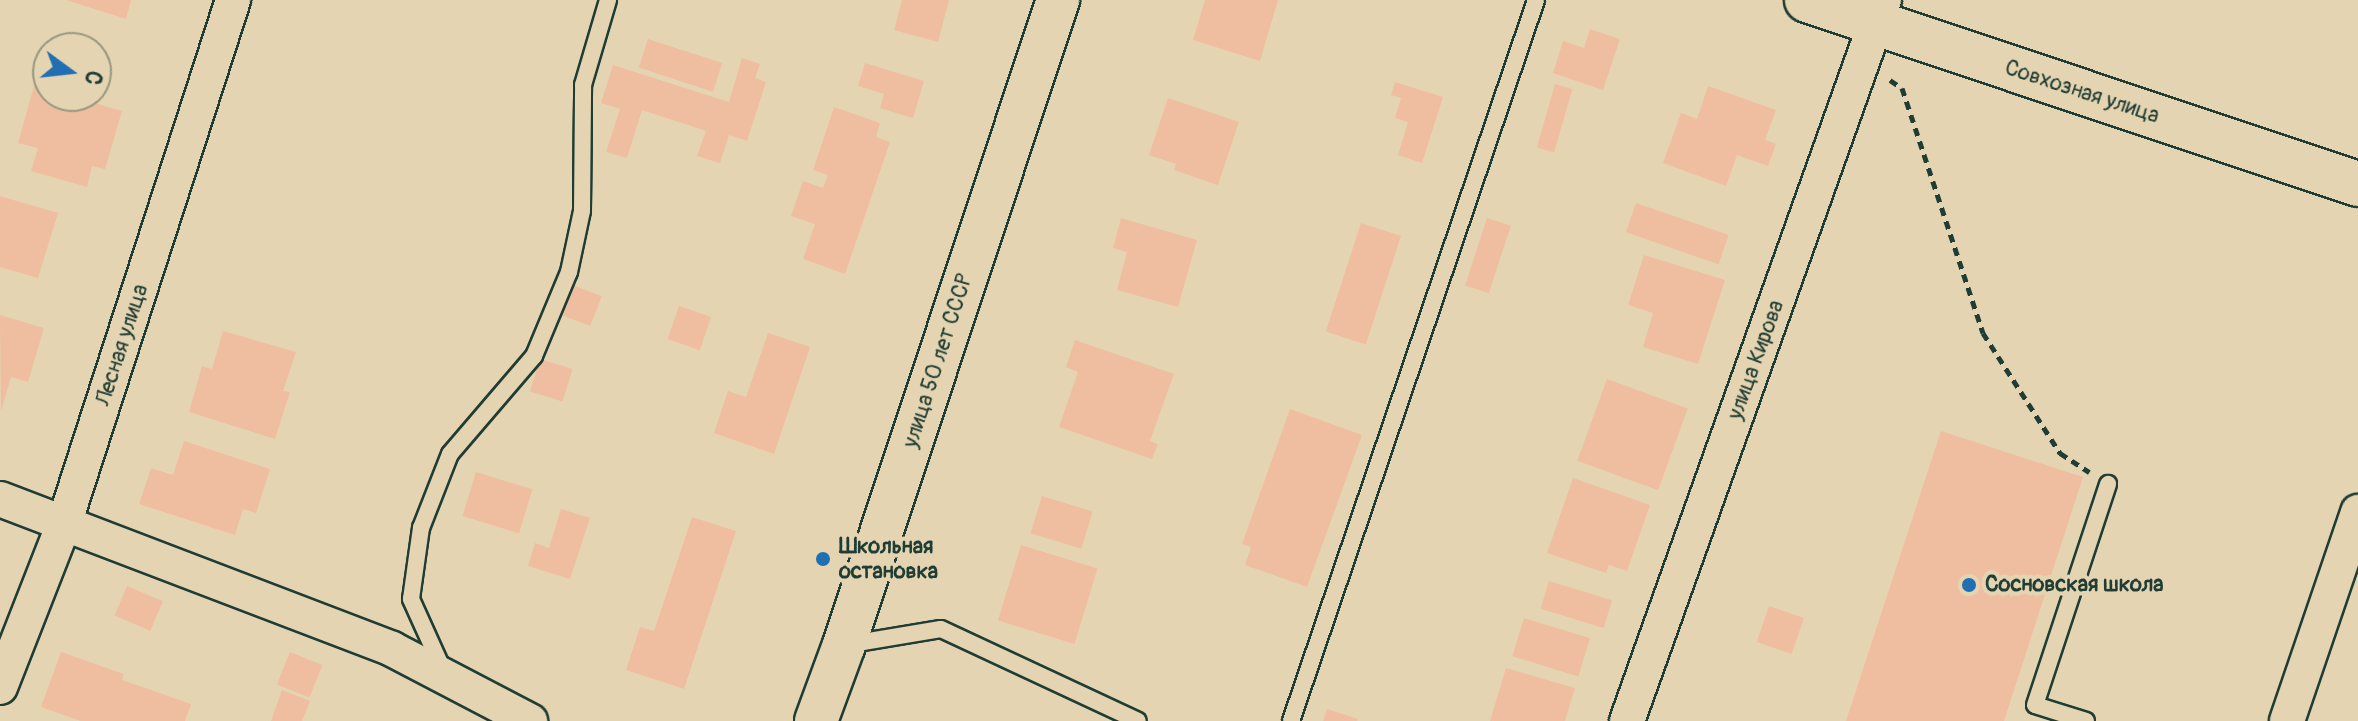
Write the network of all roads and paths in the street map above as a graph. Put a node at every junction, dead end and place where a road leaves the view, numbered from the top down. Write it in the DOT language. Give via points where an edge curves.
graph roads {
  1 [pos="233,0"];
  2 [pos="608,0"];
  3 [pos="1058,0"];
  4 [pos="1536,0"];
  5 [pos="1807,0"];
  6 [pos="1875,28"];
  7 [pos="2358,184"];
  8 [pos="2108,484"];
  9 [pos="0,499"];
  10 [pos="2358,512"];
  11 [pos="64,524"];
  12 [pos="844,645"];
  13 [pos="445,677"];
  14 [pos="0,687"];
  15 [pos="530,721"];
  16 [pos="816,721"];
  17 [pos="1138,721"];
  18 [pos="1291,721"];
  19 [pos="1627,721"];
  20 [pos="2086,721"];
  21 [pos="2287,721"];
  1 -- 11 [label="street, Лесная улица"];
  2 -- 13 [label="lane" via="583,85 582,211 569,272 534,356 450,454 421,528 411,599"];
  3 -- 12 [label="street, улица 50 лет СССР"];
  4 -- 18 [label="lane"];
  5 -- 6 [label="main road, Совхозная улица"];
  6 -- 7 [label="main road, Совхозная улица"];
  6 -- 8 [label="path" via="1902,88 1983,333 2060,453"];
  6 -- 19 [label="street, улица Кирова"];
  8 -- 20 [label="lane" via="2035,705"];
  9 -- 11 [label="street"];
  10 -- 21 [label="street"];
  11 -- 13 [label="street" via="392,649"];
  11 -- 14 [label="street, Лесная улица"];
  12 -- 16 [label="street, улица 50 лет СССР"];
  12 -- 17 [label="lane" via="941,629"];
  13 -- 15 [label="street"];
}
